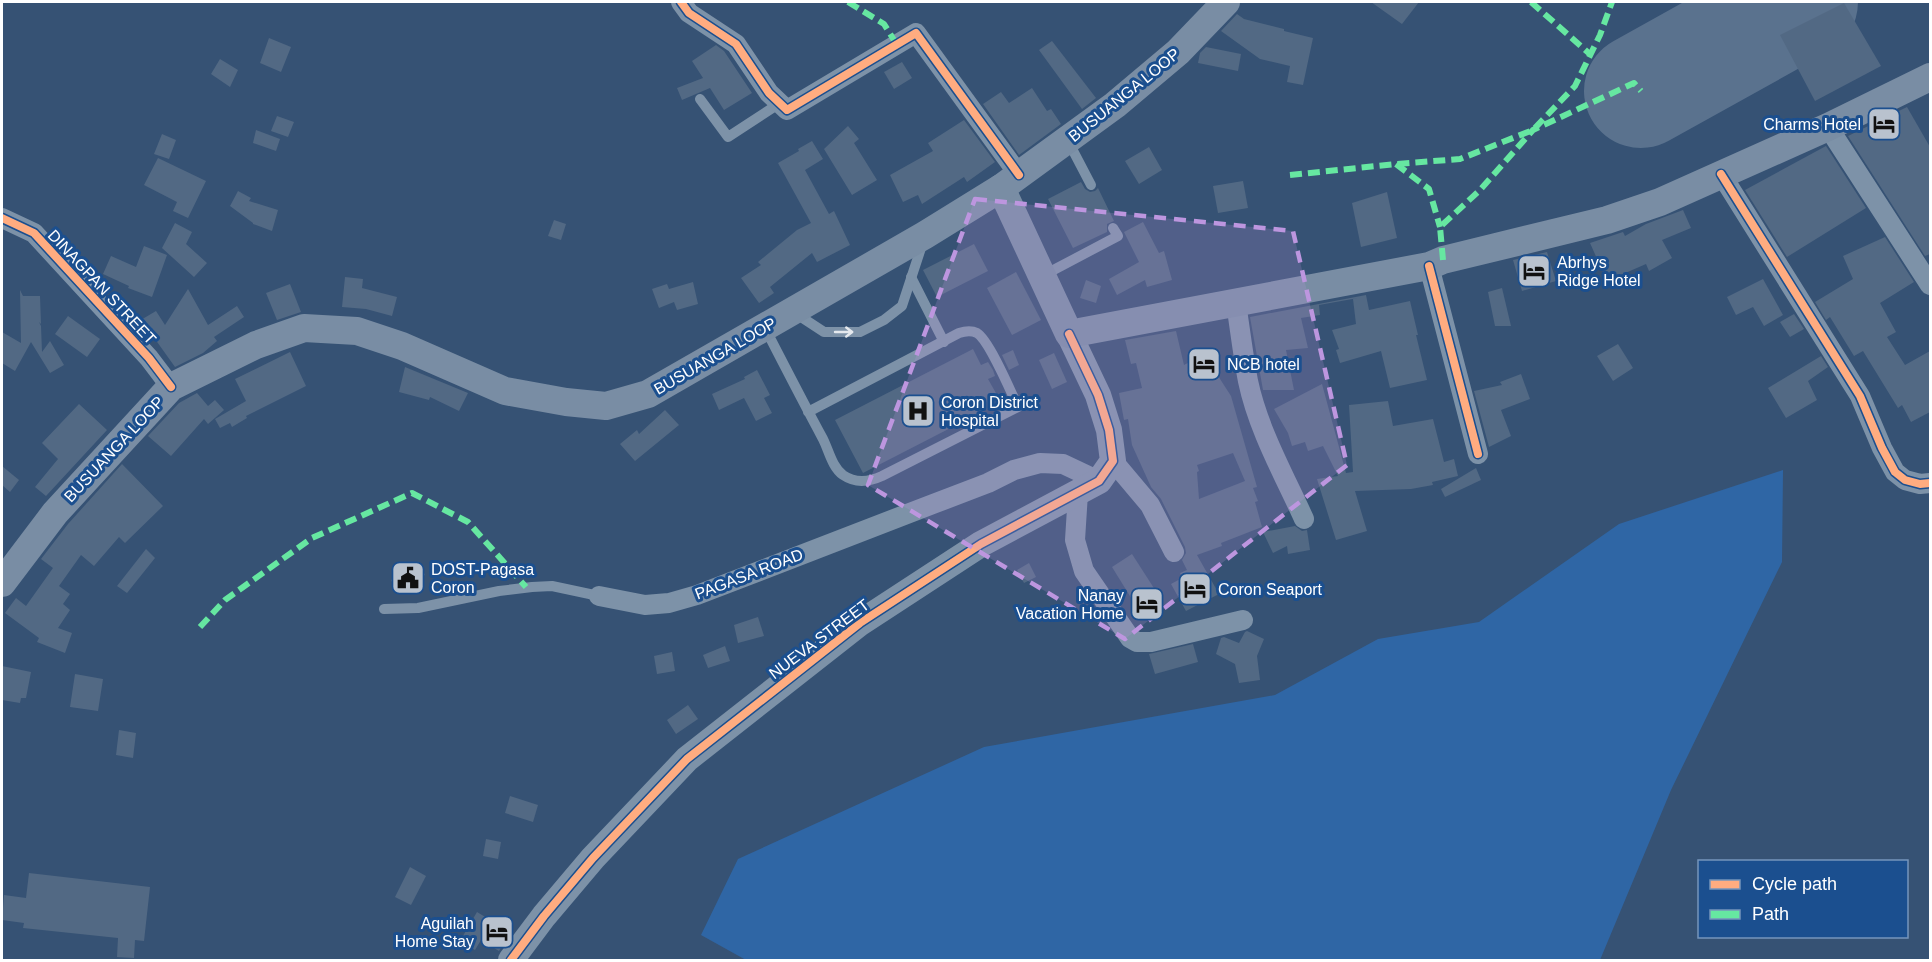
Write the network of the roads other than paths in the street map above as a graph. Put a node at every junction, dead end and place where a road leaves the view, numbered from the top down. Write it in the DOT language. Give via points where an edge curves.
graph roads {
  1 [pos="669,2"];
  2 [pos="1226,2"];
  3 [pos="685,7"];
  4 [pos="1930,77"];
  5 [pos="700,99"];
  6 [pos="780,103"];
  7 [pos="1828,127"];
  8 [pos="1067,141"];
  9 [pos="1720,174"];
  10 [pos="1010,181"];
  11 [pos="1091,185"];
  12 [pos="2,218"];
  13 [pos="1113,228"];
  14 [pos="925,235"];
  15 [pos="1429,266"];
  16 [pos="1042,276"];
  17 [pos="911,277"];
  18 [pos="1930,285"];
  19 [pos="1236,303"];
  20 [pos="792,311"];
  21 [pos="765,328"];
  22 [pos="1069,334"];
  23 [pos="944,342"];
  24 [pos="171,387"];
  25 [pos="808,412"];
  26 [pos="1478,454"];
  27 [pos="1097,478"];
  28 [pos="1930,483"];
  29 [pos="1304,519"];
  30 [pos="1174,552"];
  31 [pos="2,583"];
  32 [pos="598,596"];
  33 [pos="384,609"];
  34 [pos="1244,620"];
  35 [pos="511,960"];
  1 -- 3 [label="lane" via="678,11"];
  2 -- 8 [label="main road, BUSUANGA LOOP" via="1178,52"];
  3 -- 6 [label="street" via="736,44"];
  4 -- 7 [label="main road"];
  5 -- 6 [label="lane" via="728,137"];
  6 -- 10 [label="street" via="787,110 916,33"];
  7 -- 9 [label="main road"];
  7 -- 18 [label="street"];
  8 -- 10 [label="main road, BUSUANGA LOOP"];
  8 -- 11 [label="lane"];
  9 -- 15 [label="main road" via="1607,220"];
  9 -- 28 [label="street" via="1860,396 1895,472 1905,480"];
  10 -- 14 [label="main road, BUSUANGA LOOP"];
  10 -- 16 [label="main road"];
  12 -- 24 [label="street, DINAGPAN STREET" via="34,233"];
  13 -- 16 [label="lane" via="1118,237"];
  14 -- 17 [label="lane"];
  14 -- 20 [label="main road, BUSUANGA LOOP"];
  15 -- 19 [label="main road"];
  15 -- 26 [label="street"];
  16 -- 22 [label="main road"];
  20 -- 17 [label="lane, one-way" via="824,332 860,332 902,306"];
  17 -- 23 [label="lane"];
  19 -- 22 [label="main road"];
  19 -- 29 [label="street" via="1256,408"];
  20 -- 21 [label="main road, BUSUANGA LOOP"];
  21 -- 24 [label="main road, BUSUANGA LOOP" via="648,394 606,406 505,392 402,346 357,331 304,328 256,345"];
  21 -- 25 [label="lane"];
  22 -- 27 [label="street" via="1098,395 1109,430"];
  23 -- 25 [label="lane"];
  23 -- 25 [label="lane" via="965,331 983,337 1018,406 866,482 849,478 835,467"];
  24 -- 31 [label="main road, BUSUANGA LOOP" via="55,513"];
  27 -- 30 [label="street" via="1150,505"];
  27 -- 32 [label="street, PAGASA ROAD" via="1063,464 1040,463 697,595 645,605"];
  27 -- 34 [label="street" via="1075,540 1084,571 1130,638 1151,642"];
  27 -- 35 [label="street, NUEVA STREET" via="981,544 860,622 687,759 593,858"];
  32 -- 33 [label="lane, PAGASA ROAD" via="532,586 418,608"];
}
